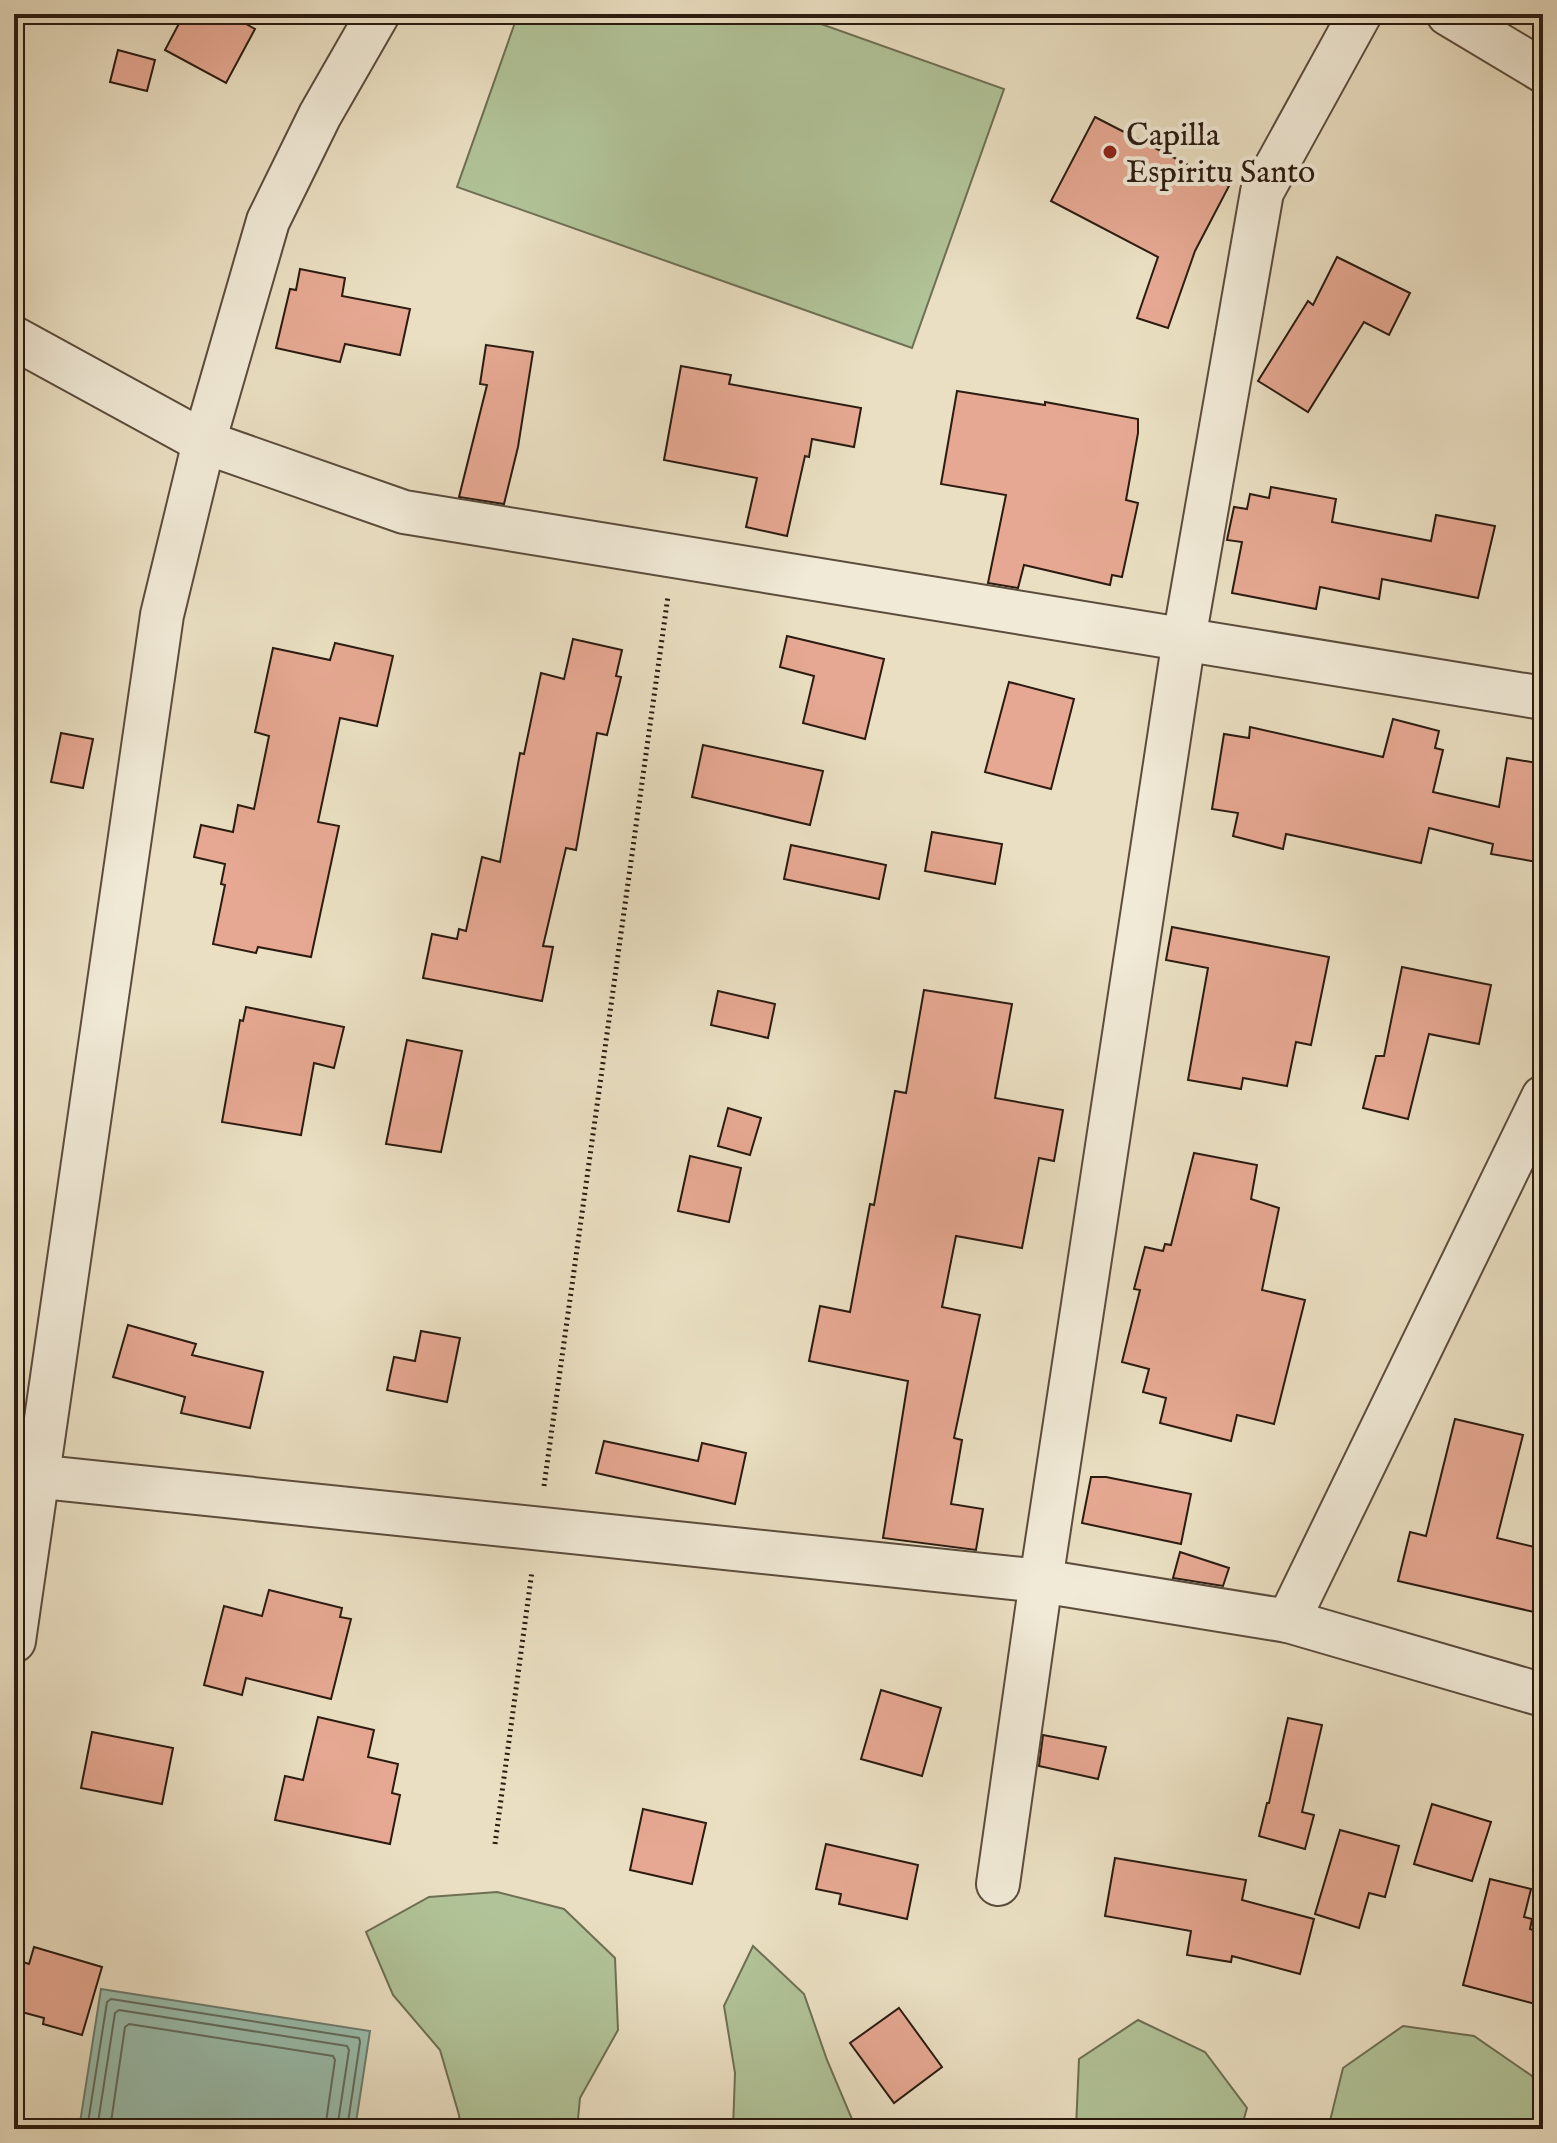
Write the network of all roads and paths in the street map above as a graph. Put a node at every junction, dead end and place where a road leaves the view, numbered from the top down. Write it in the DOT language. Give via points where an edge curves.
graph roads {
  1 [pos="378,14"];
  2 [pos="1360,14"];
  3 [pos="1448,14"];
  4 [pos="1543,71"];
  5 [pos="14,338"];
  6 [pos="204,442"];
  7 [pos="674,556"];
  8 [pos="1184,639"];
  9 [pos="1543,698"];
  10 [pos="1543,1097"];
  11 [pos="26,1476"];
  12 [pos="538,1529"];
  13 [pos="1041,1581"];
  14 [pos="1288,1621"];
  15 [pos="14,1641"];
  16 [pos="1543,1695"];
  17 [pos="495,1844"];
  18 [pos="998,1884"];
  1 -- 6 [label="street" via="268,221"];
  2 -- 8 [label="street" via="1262,192"];
  3 -- 4 [label="street"];
  5 -- 6 [label="street"];
  6 -- 7 [label="street" via="404,512"];
  6 -- 11 [label="street" via="162,615"];
  7 -- 8 [label="street"];
  7 -- 12 [label="path"];
  8 -- 9 [label="street"];
  8 -- 13 [label="street"];
  10 -- 14 [label="street"];
  11 -- 12 [label="street"];
  11 -- 15 [label="street"];
  12 -- 13 [label="street"];
  12 -- 17 [label="path"];
  13 -- 14 [label="street"];
  13 -- 18 [label="street"];
  14 -- 16 [label="street"];
}
